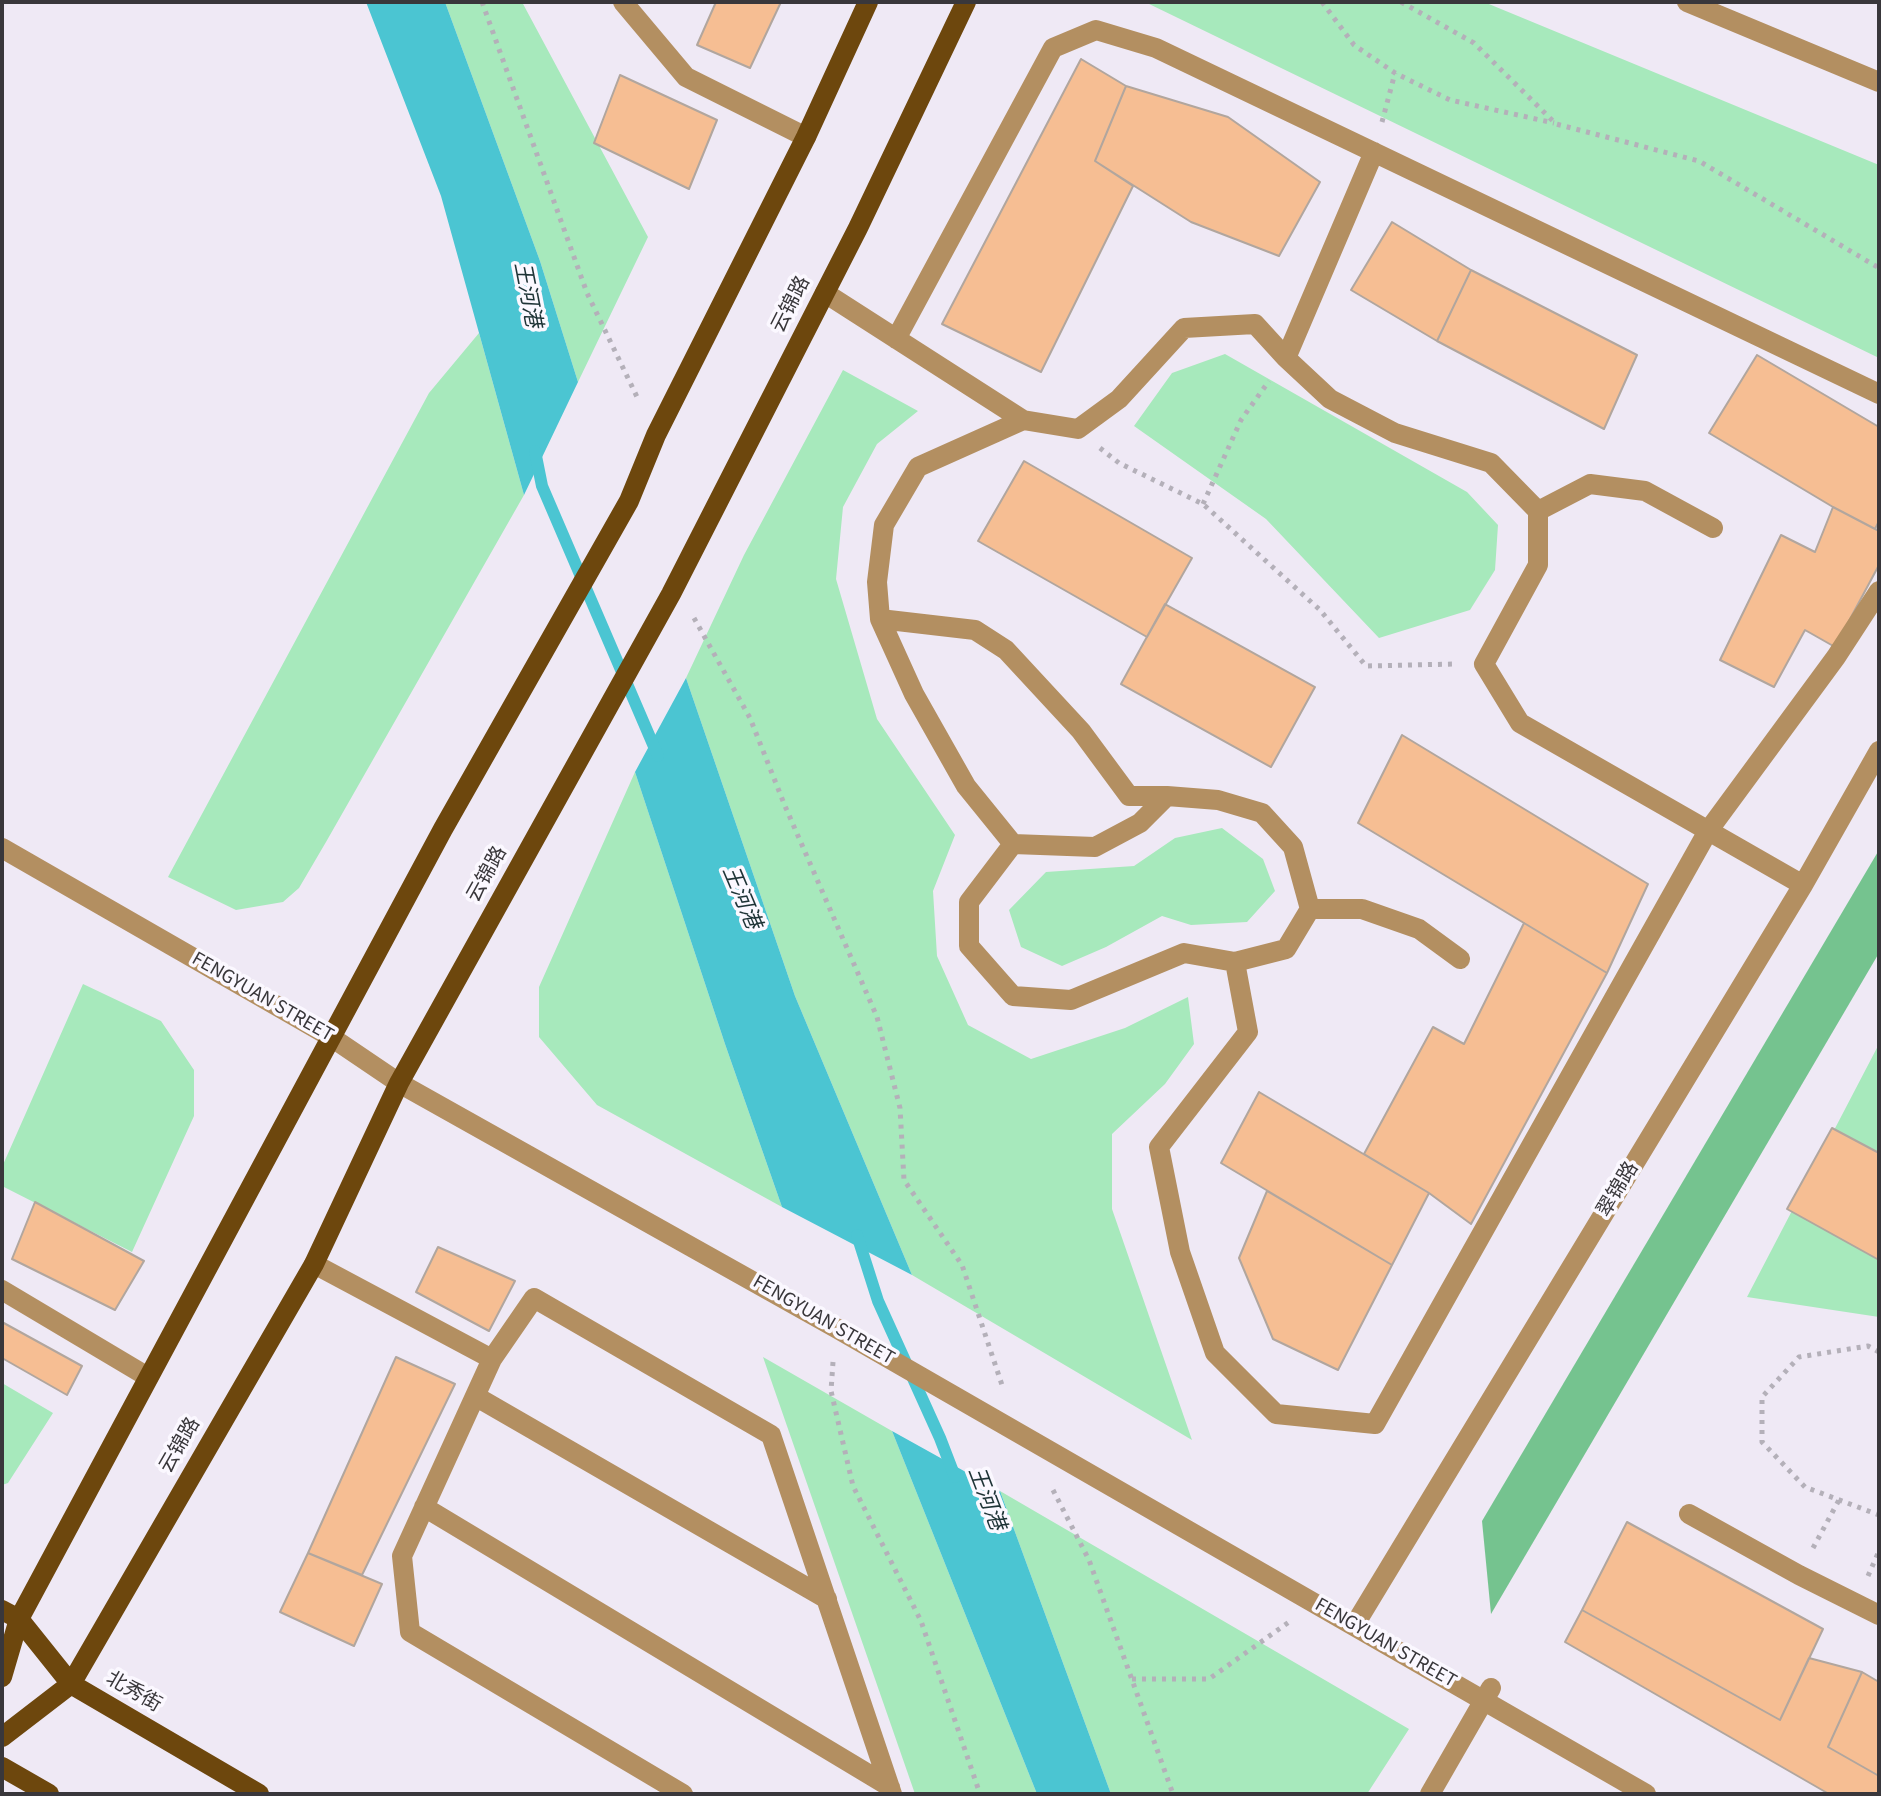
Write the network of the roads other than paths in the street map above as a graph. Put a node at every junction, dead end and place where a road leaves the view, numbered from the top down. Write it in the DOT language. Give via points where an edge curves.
graph roads {
  1 [pos="623,2"];
  2 [pos="868,2"];
  3 [pos="966,2"];
  4 [pos="1687,2"];
  5 [pos="1879,82"];
  6 [pos="806,137"];
  7 [pos="1374,152"];
  8 [pos="825,293"];
  9 [pos="896,339"];
  10 [pos="1286,358"];
  11 [pos="1879,394"];
  12 [pos="1023,420"];
  13 [pos="1538,511"];
  14 [pos="1713,528"];
  15 [pos="1879,591"];
  16 [pos="880,619"];
  17 [pos="1879,751"];
  18 [pos="1167,796"];
  19 [pos="1708,831"];
  20 [pos="1013,844"];
  21 [pos="2,848"];
  22 [pos="1803,885"];
  23 [pos="1310,909"];
  24 [pos="1460,959"];
  25 [pos="1235,962"];
  26 [pos="331,1037"];
  27 [pos="399,1083"];
  28 [pos="314,1264"];
  29 [pos="2,1290"];
  30 [pos="492,1359"];
  31 [pos="148,1377"];
  32 [pos="475,1396"];
  33 [pos="424,1507"];
  34 [pos="1689,1514"];
  35 [pos="827,1599"];
  36 [pos="10,1615"];
  37 [pos="1879,1615"];
  38 [pos="1354,1626"];
  39 [pos="2,1677"];
  40 [pos="71,1684"];
  41 [pos="1488,1694"];
  42 [pos="2,1737"];
  43 [pos="2,1767"];
  44 [pos="891,1791"];
  45 [pos="49,1794"];
  46 [pos="259,1794"];
  47 [pos="683,1794"];
  48 [pos="1430,1794"];
  49 [pos="1646,1794"];
  1 -- 6 [label="street" via="686,77"];
  2 -- 6 [label="main road"];
  3 -- 8 [label="main road, 云锦路"];
  4 -- 5 [label="street"];
  6 -- 26 [label="main road" via="656,435 629,501"];
  7 -- 9 [label="street" via="1156,48 1096,30 1053,48"];
  7 -- 10 [label="street"];
  7 -- 11 [label="street"];
  8 -- 9 [label="street"];
  8 -- 27 [label="main road, 云锦路" via="673,590"];
  9 -- 12 [label="street"];
  10 -- 12 [label="street" via="1255,324 1184,328 1119,399 1078,429"];
  10 -- 13 [label="street" via="1330,399 1395,433 1491,463"];
  12 -- 16 [label="street" via="918,467 884,525 877,582"];
  13 -- 14 [label="street" via="1590,484 1645,491"];
  13 -- 19 [label="street" via="1538,565 1484,664 1520,723"];
  15 -- 19 [label="street"];
  16 -- 18 [label="street" via="975,630 1006,650 1081,731 1129,796"];
  16 -- 20 [label="street" via="914,694 966,786"];
  17 -- 22 [label="street, 翠锦路"];
  18 -- 20 [label="street" via="1140,823 1095,847"];
  18 -- 23 [label="street" via="1218,800 1262,813 1293,847"];
  19 -- 22 [label="street"];
  19 -- 25 [label="street" via="1375,1424 1276,1414 1215,1353 1180,1252 1159,1147 1248,1032"];
  20 -- 25 [label="street" via="969,902 969,946 1013,996 1071,1000 1184,953"];
  21 -- 26 [label="street, FENGYUAN STREET"];
  22 -- 38 [label="street, 翠锦路"];
  23 -- 24 [label="street" via="1362,909 1419,929"];
  23 -- 25 [label="street" via="1286,949"];
  26 -- 27 [label="street, FENGYUAN STREET"];
  26 -- 31 [label="main road"];
  27 -- 28 [label="main road, 云锦路"];
  27 -- 38 [label="street, FENGYUAN STREET"];
  28 -- 30 [label="street"];
  28 -- 40 [label="main road, 云锦路"];
  29 -- 31 [label="street"];
  30 -- 32 [label="street"];
  30 -- 35 [label="street" via="534,1298 771,1435"];
  31 -- 36 [label="main road"];
  32 -- 33 [label="street"];
  32 -- 35 [label="street"];
  33 -- 44 [label="street"];
  33 -- 47 [label="street" via="402,1556 410,1632"];
  34 -- 37 [label="street"];
  35 -- 44 [label="street"];
  36 -- 39 [label="main road"];
  36 -- 40 [label="main road, 北秀街"];
  38 -- 41 [label="street, FENGYUAN STREET"];
  40 -- 42 [label="main road, 云锦路"];
  40 -- 46 [label="main road, 北秀街"];
  41 -- 48 [label="street"];
  41 -- 49 [label="street, FENGYUAN STREET"];
  43 -- 45 [label="main road"];
}
